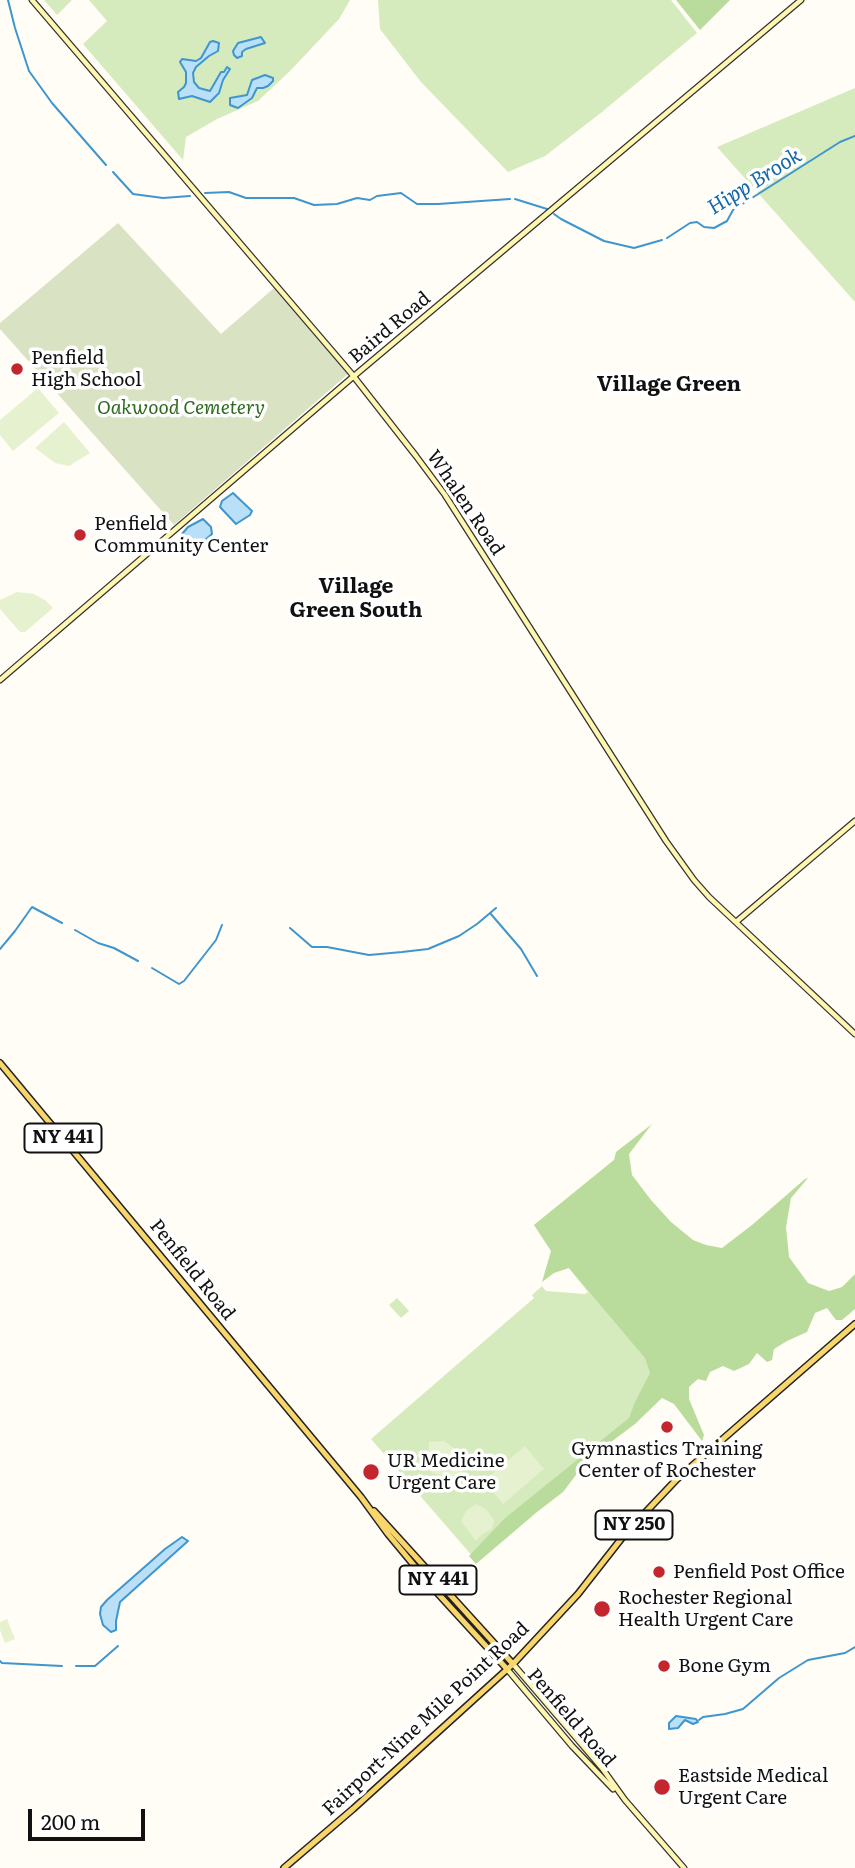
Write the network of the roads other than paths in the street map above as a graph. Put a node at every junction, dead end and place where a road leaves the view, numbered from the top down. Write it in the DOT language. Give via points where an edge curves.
graph roads {
  1 [pos="32,0"];
  2 [pos="800,0"];
  3 [pos="354,376"];
  4 [pos="0,680"];
  5 [pos="855,821"];
  6 [pos="736,922"];
  7 [pos="855,1034"];
  8 [pos="0,1063"];
  9 [pos="855,1324"];
  10 [pos="361,1497"];
  11 [pos="513,1664"];
  12 [pos="508,1669"];
  13 [pos="624,1799"];
  14 [pos="284,1868"];
  15 [pos="684,1868"];
  1 -- 3 [label="street, Whalen Road"];
  2 -- 3 [label="street, Baird Road"];
  3 -- 4 [label="street, Baird Road"];
  3 -- 6 [label="street, Whalen Road" via="444,493 687,872"];
  5 -- 6 [label="street"];
  6 -- 7 [label="street, Whalen Road"];
  8 -- 10 [label="main road, Penfield Road / NY 441"];
  9 -- 11 [label="main road, Fairport-Nine Mile Point Road / NY 250" via="677,1479"];
  10 -- 11 [label="main road, Penfield Road / NY 441"];
  10 -- 12 [label="main road, Penfield Road / NY 441" via="432,1587"];
  11 -- 12 [label="main road, Fairport-Nine Mile Point Road / NY 250"];
  11 -- 13 [label="street, Penfield Road / NY 441"];
  12 -- 13 [label="street, Penfield Road / NY 441"];
  12 -- 14 [label="main road, Fairport-Nine Mile Point Road / NY 250"];
  13 -- 15 [label="street, Penfield Road / NY 441"];
}
